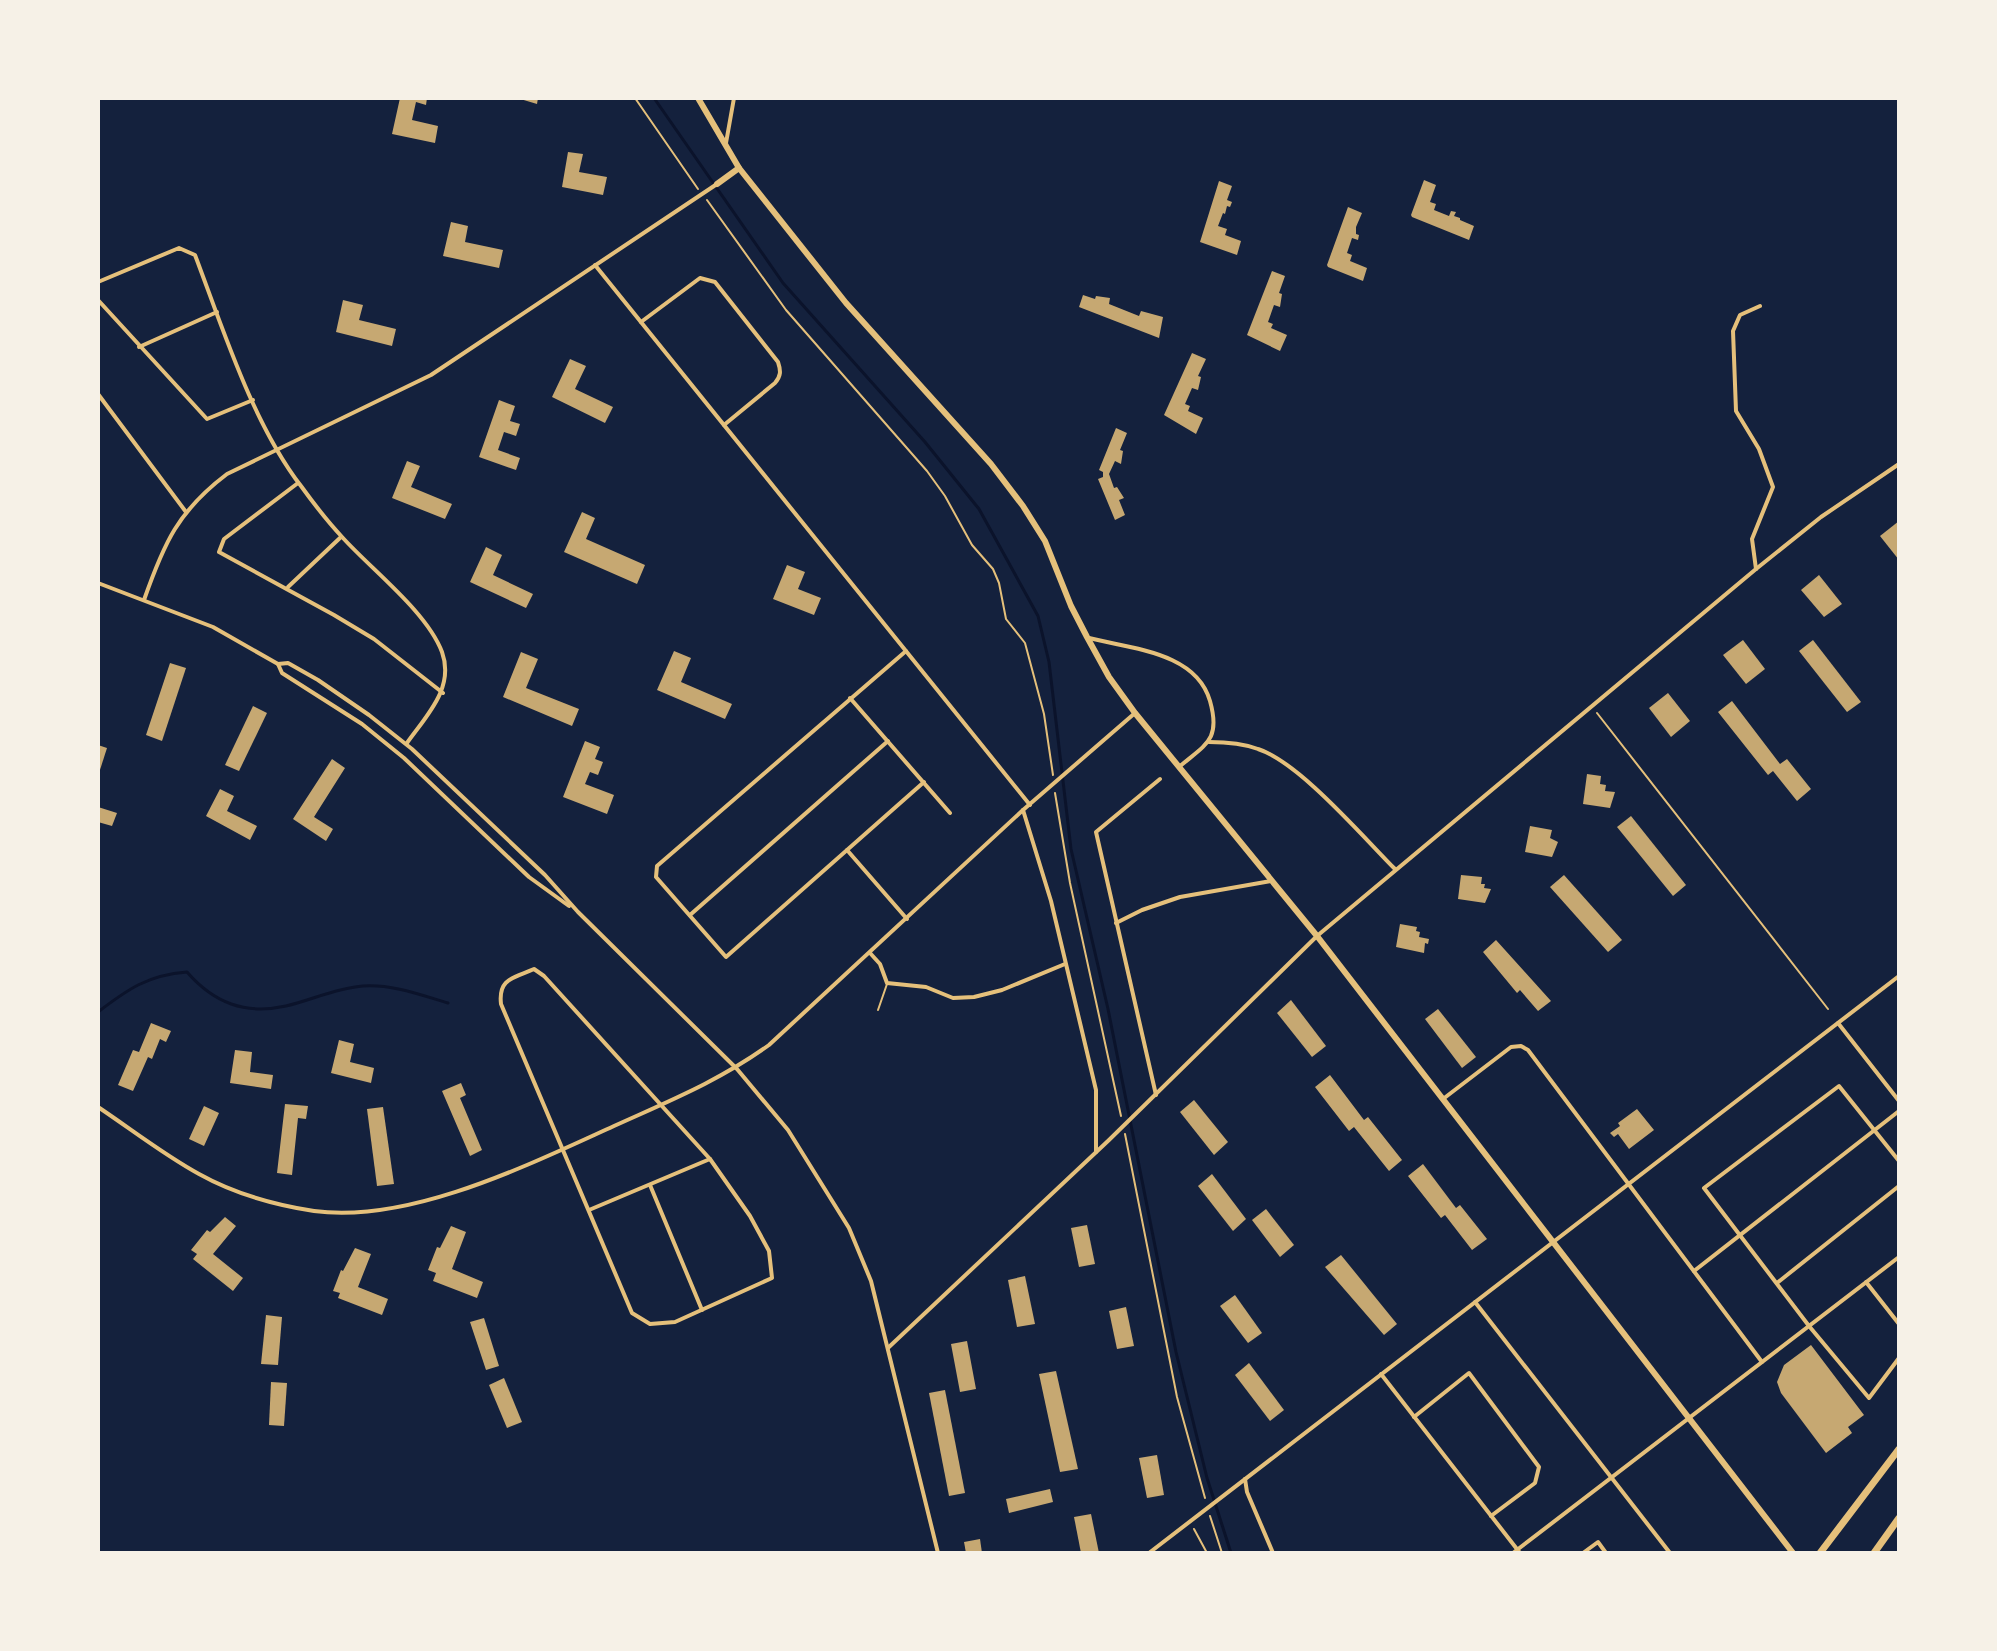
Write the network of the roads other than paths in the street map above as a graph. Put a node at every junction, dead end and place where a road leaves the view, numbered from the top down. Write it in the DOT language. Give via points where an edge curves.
graph roads {
  1 [pos="698,98"];
  2 [pos="734,98"];
  3 [pos="726,145"];
  4 [pos="739,168"];
  5 [pos="717,184"];
  6 [pos="595,265"];
  7 [pos="98,282"];
  8 [pos="98,300"];
  9 [pos="1760,306"];
  10 [pos="217,312"];
  11 [pos="641,322"];
  12 [pos="138,347"];
  13 [pos="98,394"];
  14 [pos="253,400"];
  15 [pos="724,425"];
  16 [pos="276,449"];
  17 [pos="1899,464"];
  18 [pos="298,483"];
  19 [pos="186,512"];
  20 [pos="341,537"];
  21 [pos="1756,569"];
  22 [pos="98,583"];
  23 [pos="287,588"];
  24 [pos="144,600"];
  25 [pos="1087,637"];
  26 [pos="906,651"];
  27 [pos="278,664"];
  28 [pos="443,693"];
  29 [pos="850,698"];
  30 [pos="1135,713"];
  31 [pos="888,741"];
  32 [pos="1209,742"];
  33 [pos="406,744"];
  34 [pos="1179,767"];
  35 [pos="1160,779"];
  36 [pos="924,782"];
  37 [pos="1030,805"];
  38 [pos="1023,810"];
  39 [pos="950,813"];
  40 [pos="847,850"];
  41 [pos="1395,869"];
  42 [pos="1271,881"];
  43 [pos="578,912"];
  44 [pos="690,915"];
  45 [pos="907,919"];
  46 [pos="1116,923"];
  47 [pos="1317,936"];
  48 [pos="870,952"];
  49 [pos="1065,964"];
  50 [pos="1899,976"];
  51 [pos="887,983"];
  52 [pos="878,1010"];
  53 [pos="1838,1023"];
  54 [pos="737,1069"];
  55 [pos="1156,1095"];
  56 [pos="1442,1101"];
  57 [pos="1899,1101"];
  58 [pos="662,1105"];
  59 [pos="98,1107"];
  60 [pos="1899,1111"];
  61 [pos="1875,1130"];
  62 [pos="564,1148"];
  63 [pos="1096,1152"];
  64 [pos="710,1159"];
  65 [pos="1899,1161"];
  66 [pos="1628,1184"];
  67 [pos="650,1185"];
  68 [pos="1899,1186"];
  69 [pos="589,1210"];
  70 [pos="1740,1235"];
  71 [pos="1552,1243"];
  72 [pos="1899,1257"];
  73 [pos="1694,1271"];
  74 [pos="1866,1282"];
  75 [pos="1777,1283"];
  76 [pos="1475,1302"];
  77 [pos="702,1310"];
  78 [pos="1899,1324"];
  79 [pos="1809,1326"];
  80 [pos="889,1347"];
  81 [pos="1899,1358"];
  82 [pos="1762,1362"];
  83 [pos="1381,1374"];
  84 [pos="1414,1417"];
  85 [pos="1689,1417"];
  86 [pos="1899,1449"];
  87 [pos="1611,1477"];
  88 [pos="1245,1479"];
  89 [pos="1491,1516"];
  90 [pos="1899,1518"];
  91 [pos="1517,1552"];
  92 [pos="938,1553"];
  93 [pos="1149,1553"];
  94 [pos="1273,1553"];
  95 [pos="1583,1553"];
  96 [pos="1606,1553"];
  97 [pos="1670,1553"];
  98 [pos="1793,1553"];
  99 [pos="1820,1553"];
  100 [pos="1874,1553"];
  1 -- 3 [label="street"];
  2 -- 3 [label="street"];
  3 -- 4 [label="street"];
  4 -- 5 [label="street"];
  4 -- 25 [label="street" via="846,303 1023,506 1045,541"];
  5 -- 6 [label="street"];
  6 -- 11 [label="street"];
  6 -- 16 [label="street" via="431,375"];
  7 -- 10 [label="street" via="179,248 195,255"];
  8 -- 12 [label="street"];
  9 -- 21 [label="street" via="1740,315 1733,331 1736,411 1759,449 1773,487 1752,539"];
  10 -- 12 [label="street"];
  10 -- 14 [label="street"];
  11 -- 15 [label="street"];
  11 -- 15 [label="street" via="694,281 715,282 780,370 775,383"];
  12 -- 14 [label="street" via="207,419"];
  13 -- 19 [label="street"];
  14 -- 16 [label="street"];
  15 -- 26 [label="street"];
  16 -- 18 [label="street"];
  16 -- 19 [label="street" via="227,474"];
  17 -- 21 [label="street"];
  18 -- 20 [label="street"];
  18 -- 23 [label="street" via="224,539 219,552"];
  19 -- 24 [label="street"];
  20 -- 23 [label="street"];
  20 -- 28 [label="street" via="412,608 434,638 443,653"];
  21 -- 41 [label="street"];
  22 -- 24 [label="street"];
  23 -- 28 [label="street" via="374,639"];
  24 -- 27 [label="street" via="213,627"];
  25 -- 30 [label="street"];
  25 -- 32 [label="street" via="1153,653 1198,675 1216,724"];
  26 -- 29 [label="street"];
  26 -- 37 [label="street"];
  27 -- 33 [label="street" via="288,663 318,680"];
  27 -- 43 [label="street" via="282,673 404,758 529,877"];
  28 -- 33 [label="street"];
  29 -- 31 [label="street"];
  29 -- 44 [label="street" via="657,866 656,877"];
  30 -- 34 [label="street"];
  30 -- 37 [label="street"];
  31 -- 36 [label="street"];
  31 -- 44 [label="street"];
  32 -- 34 [label="street"];
  32 -- 41 [label="street" via="1262,750 1305,779"];
  33 -- 43 [label="street"];
  34 -- 42 [label="street"];
  35 -- 46 [label="street" via="1096,832"];
  36 -- 39 [label="street"];
  36 -- 40 [label="street"];
  37 -- 38 [label="street"];
  38 -- 45 [label="street"];
  38 -- 49 [label="street"];
  40 -- 44 [label="street" via="726,957"];
  40 -- 45 [label="street"];
  41 -- 47 [label="street"];
  42 -- 46 [label="street" via="1180,897"];
  42 -- 47 [label="street"];
  43 -- 54 [label="street"];
  45 -- 48 [label="street"];
  46 -- 55 [label="street"];
  47 -- 55 [label="street"];
  47 -- 56 [label="street"];
  48 -- 51 [label="street"];
  48 -- 54 [label="street"];
  49 -- 51 [label="street" via="974,997 953,998 926,987"];
  49 -- 63 [label="street" via="1096,1090"];
  50 -- 53 [label="street"];
  51 -- 52 [label="lane"];
  53 -- 57 [label="street"];
  53 -- 66 [label="street"];
  54 -- 58 [label="street"];
  54 -- 80 [label="street" via="788,1130 849,1228"];
  55 -- 63 [label="street"];
  56 -- 66 [label="street" via="1511,1047 1521,1046"];
  56 -- 71 [label="street"];
  58 -- 62 [label="street"];
  58 -- 62 [label="street" via="534,969 505,982 499,992 501,1004"];
  58 -- 64 [label="street"];
  59 -- 62 [label="street" via="199,1174 237,1191 314,1211 353,1213 420,1202"];
  60 -- 61 [label="street"];
  61 -- 65 [label="street"];
  61 -- 70 [label="street"];
  61 -- 70 [label="street" via="1839,1086 1704,1188"];
  62 -- 69 [label="street"];
  63 -- 80 [label="street"];
  64 -- 67 [label="street"];
  64 -- 77 [label="street" via="769,1251 772,1278"];
  66 -- 71 [label="street"];
  66 -- 73 [label="street"];
  67 -- 69 [label="street"];
  67 -- 77 [label="street"];
  68 -- 75 [label="street"];
  69 -- 77 [label="street" via="632,1313 662,1325"];
  70 -- 73 [label="street"];
  70 -- 75 [label="street"];
  71 -- 76 [label="street"];
  71 -- 85 [label="street"];
  72 -- 74 [label="street"];
  73 -- 82 [label="street"];
  74 -- 78 [label="street"];
  74 -- 79 [label="street"];
  75 -- 79 [label="street"];
  76 -- 83 [label="street"];
  76 -- 87 [label="street"];
  79 -- 81 [label="street" via="1869,1398"];
  79 -- 82 [label="street"];
  80 -- 92 [label="street"];
  82 -- 85 [label="street"];
  83 -- 84 [label="street"];
  83 -- 88 [label="street"];
  84 -- 89 [label="street"];
  84 -- 89 [label="street" via="1469,1373 1539,1467 1535,1483"];
  85 -- 87 [label="street"];
  85 -- 98 [label="street"];
  86 -- 99 [label="main road"];
  87 -- 91 [label="street"];
  87 -- 97 [label="street"];
  88 -- 93 [label="street"];
  88 -- 94 [label="street"];
  89 -- 91 [label="street"];
  90 -- 100 [label="main road"];
  95 -- 96 [label="street" via="1598,1542"];
}
